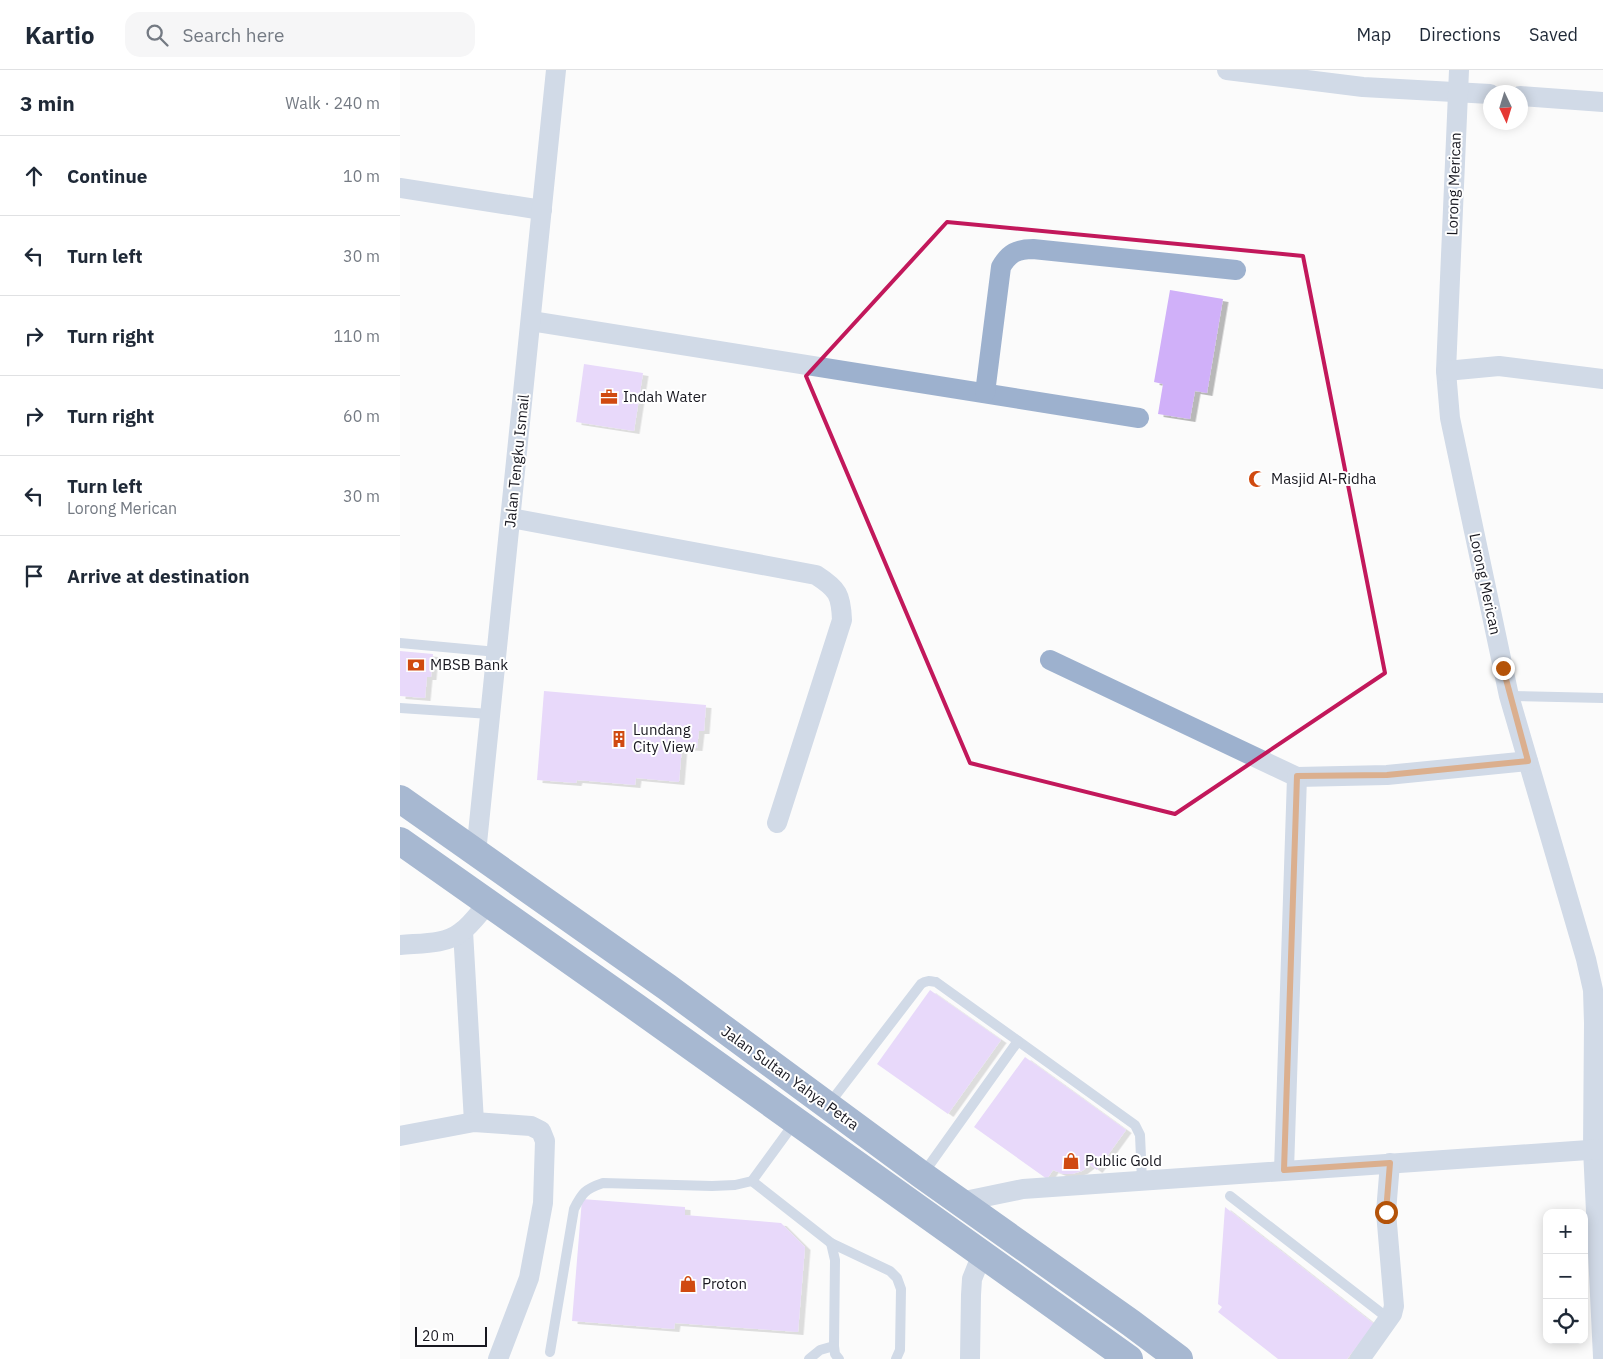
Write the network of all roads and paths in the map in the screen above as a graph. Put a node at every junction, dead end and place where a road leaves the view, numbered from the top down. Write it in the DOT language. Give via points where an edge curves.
graph roads {
  1 [pos="556,70"];
  2 [pos="1227,70"];
  3 [pos="1459,70"];
  4 [pos="1458,92"];
  5 [pos="1483,94"];
  6 [pos="1528,97"];
  7 [pos="1603,102"];
  8 [pos="400,188"];
  9 [pos="542,210"];
  10 [pos="1236,270"];
  11 [pos="531,321"];
  12 [pos="1446,371"];
  13 [pos="1603,379"];
  14 [pos="985,393"];
  15 [pos="1139,418"];
  16 [pos="511,518"];
  17 [pos="400,643"];
  18 [pos="497,652"];
  19 [pos="1050,660"];
  20 [pos="1509,696"];
  21 [pos="1603,698"];
  22 [pos="400,708"];
  23 [pos="490,714"];
  24 [pos="1528,761"];
  25 [pos="1297,776"];
  26 [pos="400,799"];
  27 [pos="777,823"];
  28 [pos="400,841"];
  29 [pos="476,853"];
  30 [pos="488,903"];
  31 [pos="463,931"];
  32 [pos="400,945"];
  33 [pos="1018,1041"];
  34 [pos="828,1105"];
  35 [pos="474,1122"];
  36 [pos="796,1122"];
  37 [pos="400,1136"];
  38 [pos="1598,1149"];
  39 [pos="1390,1163"];
  40 [pos="1284,1170"];
  41 [pos="922,1175"];
  42 [pos="1142,1180"];
  43 [pos="752,1181"];
  44 [pos="1230,1196"];
  45 [pos="960,1202"];
  46 [pos="830,1243"];
  47 [pos="982,1254"];
  48 [pos="1389,1319"];
  49 [pos="834,1346"];
  50 [pos="550,1352"];
  51 [pos="1603,1357"];
  52 [pos="498,1359"];
  53 [pos="810,1359"];
  54 [pos="839,1359"];
  55 [pos="896,1359"];
  56 [pos="970,1359"];
  57 [pos="1129,1359"];
  58 [pos="1179,1359"];
  59 [pos="1360,1359"];
  1 -- 9 [label="street, Jalan Tengku Ismail"];
  2 -- 4 [label="street" via="1363,87"];
  3 -- 4 [label="street, Lorong Merican"];
  4 -- 5 [label="street"];
  4 -- 12 [label="street, Lorong Merican"];
  6 -- 7 [label="street"];
  8 -- 9 [label="street"];
  9 -- 11 [label="street, Jalan Tengku Ismail"];
  10 -- 14 [label="street" via="1033,249 1013,252 1001,267"];
  11 -- 14 [label="street"];
  11 -- 16 [label="street, Jalan Tengku Ismail"];
  12 -- 13 [label="street" via="1499,366"];
  12 -- 20 [label="street, Lorong Merican" via="1450,418"];
  14 -- 15 [label="street"];
  16 -- 18 [label="street, Jalan Tengku Ismail"];
  16 -- 27 [label="street" via="816,575 832,585 841,601 842,620"];
  17 -- 18 [label="lane"];
  18 -- 23 [label="street, Jalan Tengku Ismail"];
  19 -- 25 [label="street"];
  20 -- 21 [label="lane"];
  20 -- 24 [label="street, Lorong Merican"];
  22 -- 23 [label="lane"];
  23 -- 29 [label="street, Jalan Tengku Ismail"];
  24 -- 25 [label="street" via="1387,775"];
  24 -- 38 [label="street, Lorong Merican" via="1593,990"];
  25 -- 40 [label="street"];
  26 -- 29 [label="highway, Jalan Sultan Yahya Petra"];
  28 -- 30 [label="highway, Jalan Sultan Yahya Petra"];
  29 -- 34 [label="highway, Jalan Sultan Yahya Petra"];
  30 -- 31 [label="street"];
  30 -- 36 [label="highway, Jalan Sultan Yahya Petra"];
  31 -- 32 [label="street" via="444,941"];
  31 -- 35 [label="street"];
  33 -- 34 [label="lane" via="936,982 924,982"];
  33 -- 41 [label="lane"];
  33 -- 42 [label="lane" via="1135,1125 1140,1135"];
  34 -- 41 [label="highway, Jalan Sultan Yahya Petra"];
  35 -- 37 [label="street"];
  35 -- 52 [label="street" via="531,1126 541,1131 545,1142 543,1203 529,1278"];
  36 -- 43 [label="lane"];
  36 -- 47 [label="highway, Jalan Sultan Yahya Petra"];
  38 -- 39 [label="street"];
  38 -- 51 [label="street, Lorong Merican"];
  39 -- 40 [label="street"];
  39 -- 48 [label="street" via="1386,1212 1394,1306"];
  40 -- 42 [label="street"];
  41 -- 45 [label="highway, Jalan Sultan Yahya Petra"];
  42 -- 45 [label="street" via="1023,1188"];
  43 -- 46 [label="lane"];
  43 -- 50 [label="lane" via="712,1186 603,1183 590,1187 580,1196 574,1209"];
  44 -- 48 [label="lane"];
  45 -- 58 [label="highway, Jalan Sultan Yahya Petra"];
  46 -- 49 [label="lane" via="835,1260"];
  46 -- 55 [label="lane" via="890,1271 897,1278 901,1289 900,1350"];
  47 -- 56 [label="street" via="972,1280"];
  47 -- 57 [label="highway, Jalan Sultan Yahya Petra"];
  48 -- 59 [label="street"];
  49 -- 53 [label="lane" via="820,1350"];
  49 -- 54 [label="lane"];
}
